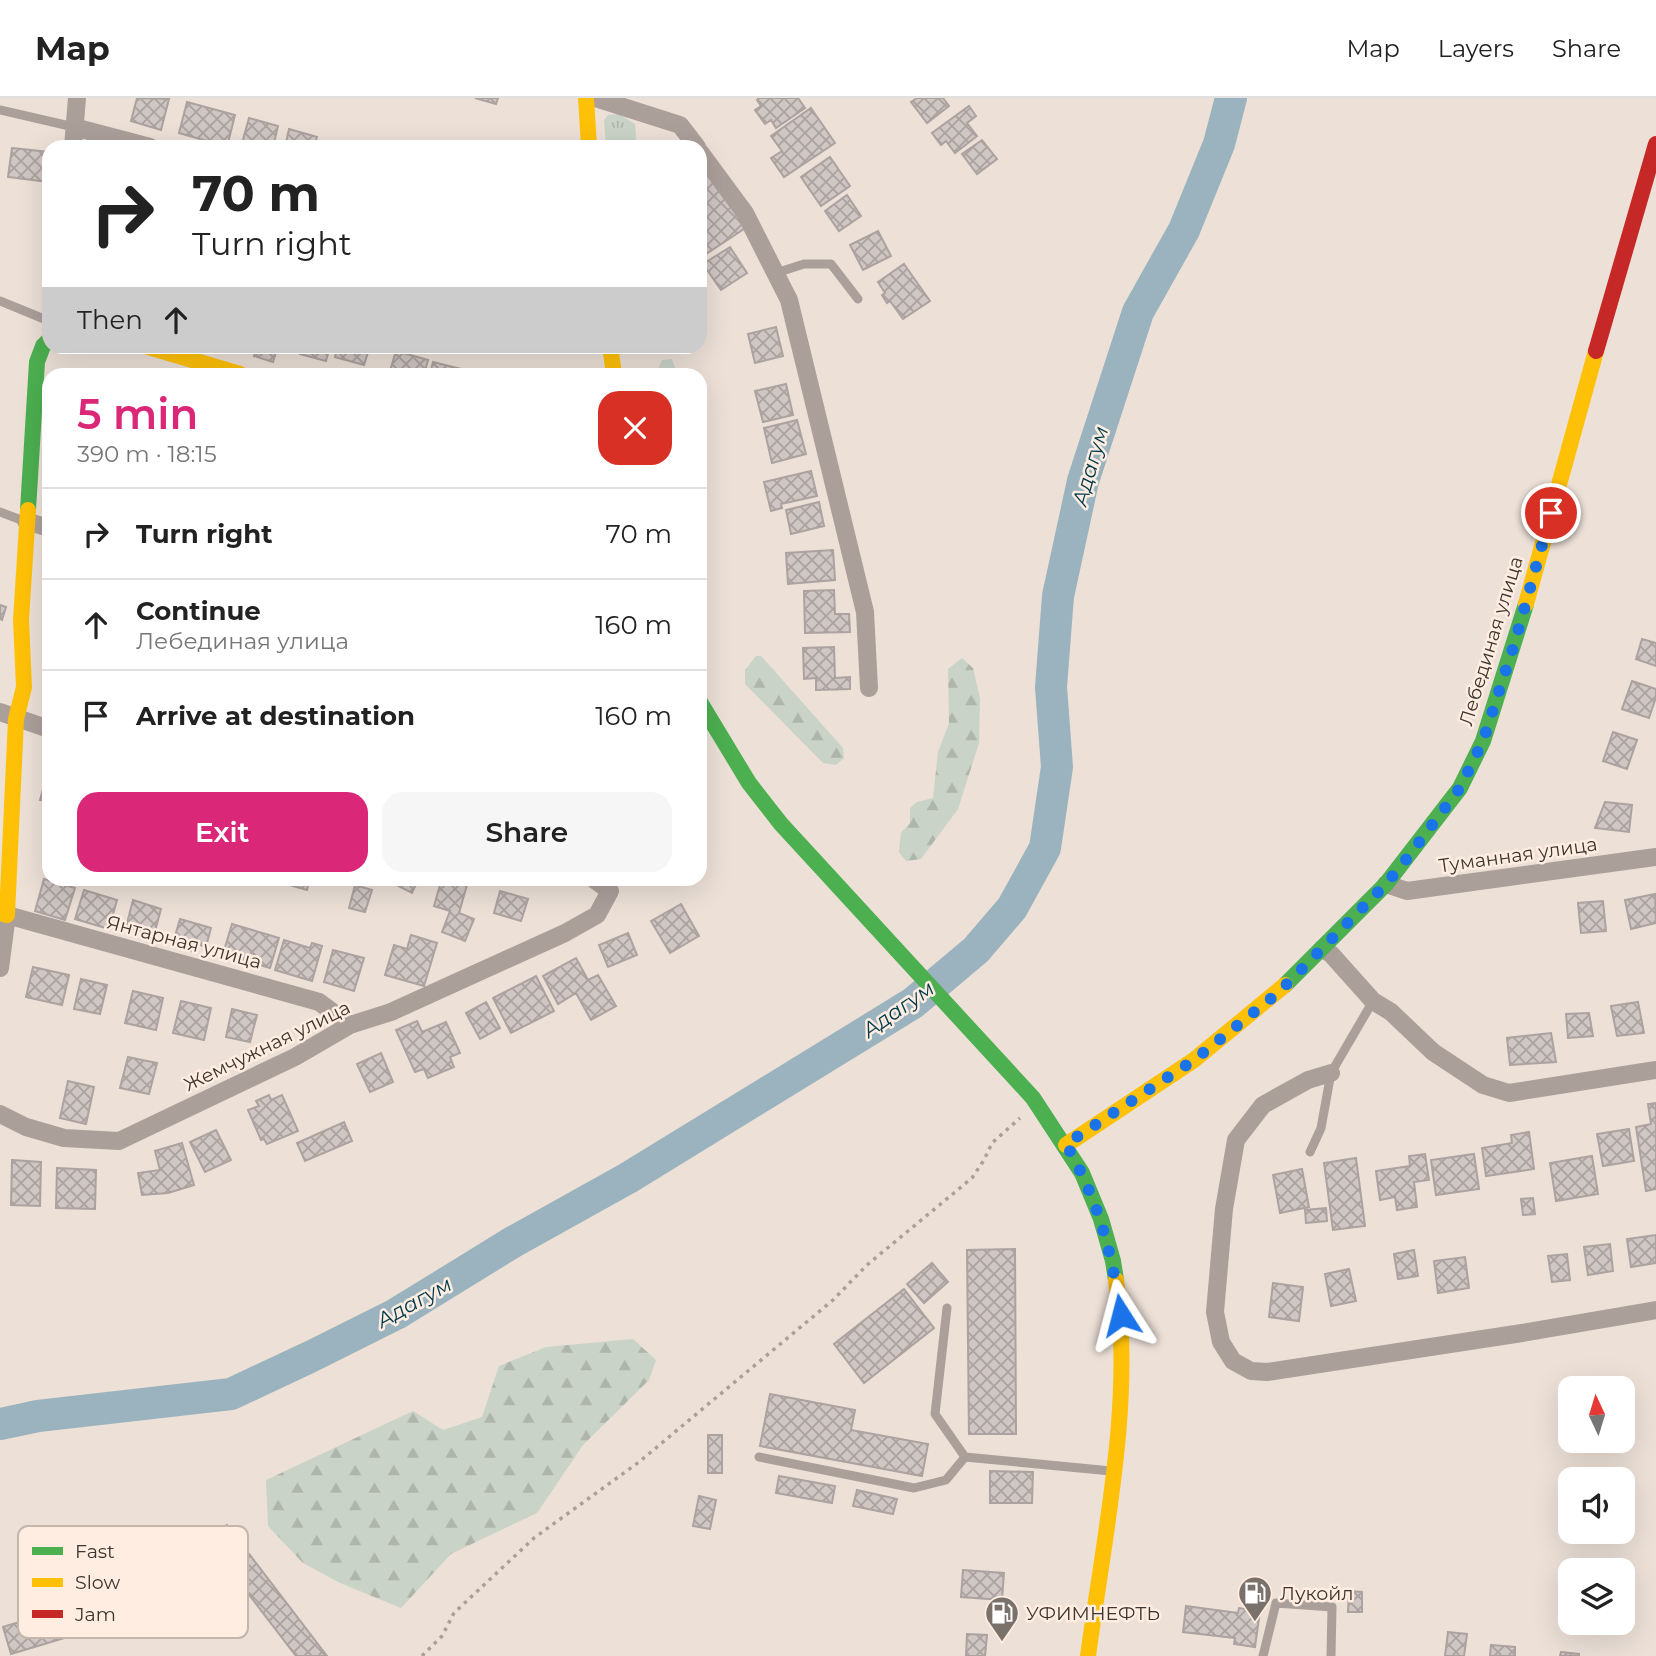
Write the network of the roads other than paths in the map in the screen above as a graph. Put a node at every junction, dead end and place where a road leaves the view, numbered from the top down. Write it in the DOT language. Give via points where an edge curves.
graph roads {
  1 [pos="77,98"];
  2 [pos="586,98"];
  3 [pos="595,98"];
  4 [pos="0,110"];
  5 [pos="74,127"];
  6 [pos="73,140"];
  7 [pos="123,140"];
  8 [pos="589,140"];
  9 [pos="692,140"];
  10 [pos="1656,144"];
  11 [pos="707,161"];
  12 [pos="776,274"];
  13 [pos="858,299"];
  14 [pos="0,301"];
  15 [pos="42,318"];
  16 [pos="42,349"];
  17 [pos="172,354"];
  18 [pos="220,368"];
  19 [pos="0,512"];
  20 [pos="26,521"];
  21 [pos="42,526"];
  22 [pos="869,688"];
  23 [pos="707,714"];
  24 [pos="8,715"];
  25 [pos="42,727"];
  26 [pos="1656,857"];
  27 [pos="1386,884"];
  28 [pos="603,886"];
  29 [pos="4,914"];
  30 [pos="1322,949"];
  31 [pos="0,968"];
  32 [pos="1373,1001"];
  33 [pos="350,1025"];
  34 [pos="1656,1070"];
  35 [pos="1331,1073"];
  36 [pos="0,1114"];
  37 [pos="1066,1144"];
  38 [pos="1310,1152"];
  39 [pos="947,1308"];
  40 [pos="1656,1310"];
  41 [pos="759,1457"];
  42 [pos="965,1457"];
  43 [pos="1112,1471"];
  44 [pos="1088,1656"];
  45 [pos="1263,1656"];
  46 [pos="1331,1656"];
  1 -- 5 [label="street"];
  2 -- 8 [label="main road"];
  3 -- 9 [label="street" via="680,125"];
  4 -- 5 [label="lane"];
  5 -- 6 [label="street"];
  5 -- 7 [label="street"];
  10 -- 27 [label="main road, Лебединая улица" via="1483,741 1460,788"];
  11 -- 12 [label="street" via="745,213"];
  12 -- 13 [label="lane" via="804,264 831,264"];
  12 -- 22 [label="street" via="789,300 865,612"];
  14 -- 15 [label="lane"];
  16 -- 20 [label="main road" via="37,362"];
  17 -- 18 [label="main road"];
  19 -- 20 [label="lane"];
  20 -- 21 [label="street"];
  20 -- 24 [label="main road" via="21,620 24,687"];
  23 -- 37 [label="main road" via="748,783"];
  24 -- 25 [label="street"];
  24 -- 29 [label="main road"];
  26 -- 27 [label="street, Туманная улица" via="1407,891"];
  27 -- 30 [label="main road, Лебединая улица"];
  28 -- 33 [label="street, Жемчужная улица" via="610,891 597,915 565,933 391,1012"];
  29 -- 31 [label="street"];
  29 -- 33 [label="street, Янтарная улица" via="319,1002"];
  30 -- 32 [label="street"];
  30 -- 37 [label="main road, Лебединая улица" via="1227,1035"];
  32 -- 34 [label="street" via="1433,1052 1483,1085 1509,1093"];
  32 -- 35 [label="lane"];
  33 -- 36 [label="street, Жемчужная улица" via="295,1057 119,1141 64,1138"];
  35 -- 38 [label="lane" via="1321,1128"];
  35 -- 40 [label="street" via="1263,1105 1236,1140 1224,1209 1215,1312 1221,1342 1233,1361 1251,1371 1267,1372"];
  37 -- 43 [label="main road" via="1101,1219 1121,1315 1122,1380"];
  39 -- 42 [label="lane" via="934,1414"];
  41 -- 42 [label="lane" via="914,1488 946,1480"];
  42 -- 43 [label="lane"];
  43 -- 44 [label="main road"];
  45 -- 46 [label="lane" via="1276,1603 1332,1607"];
}
